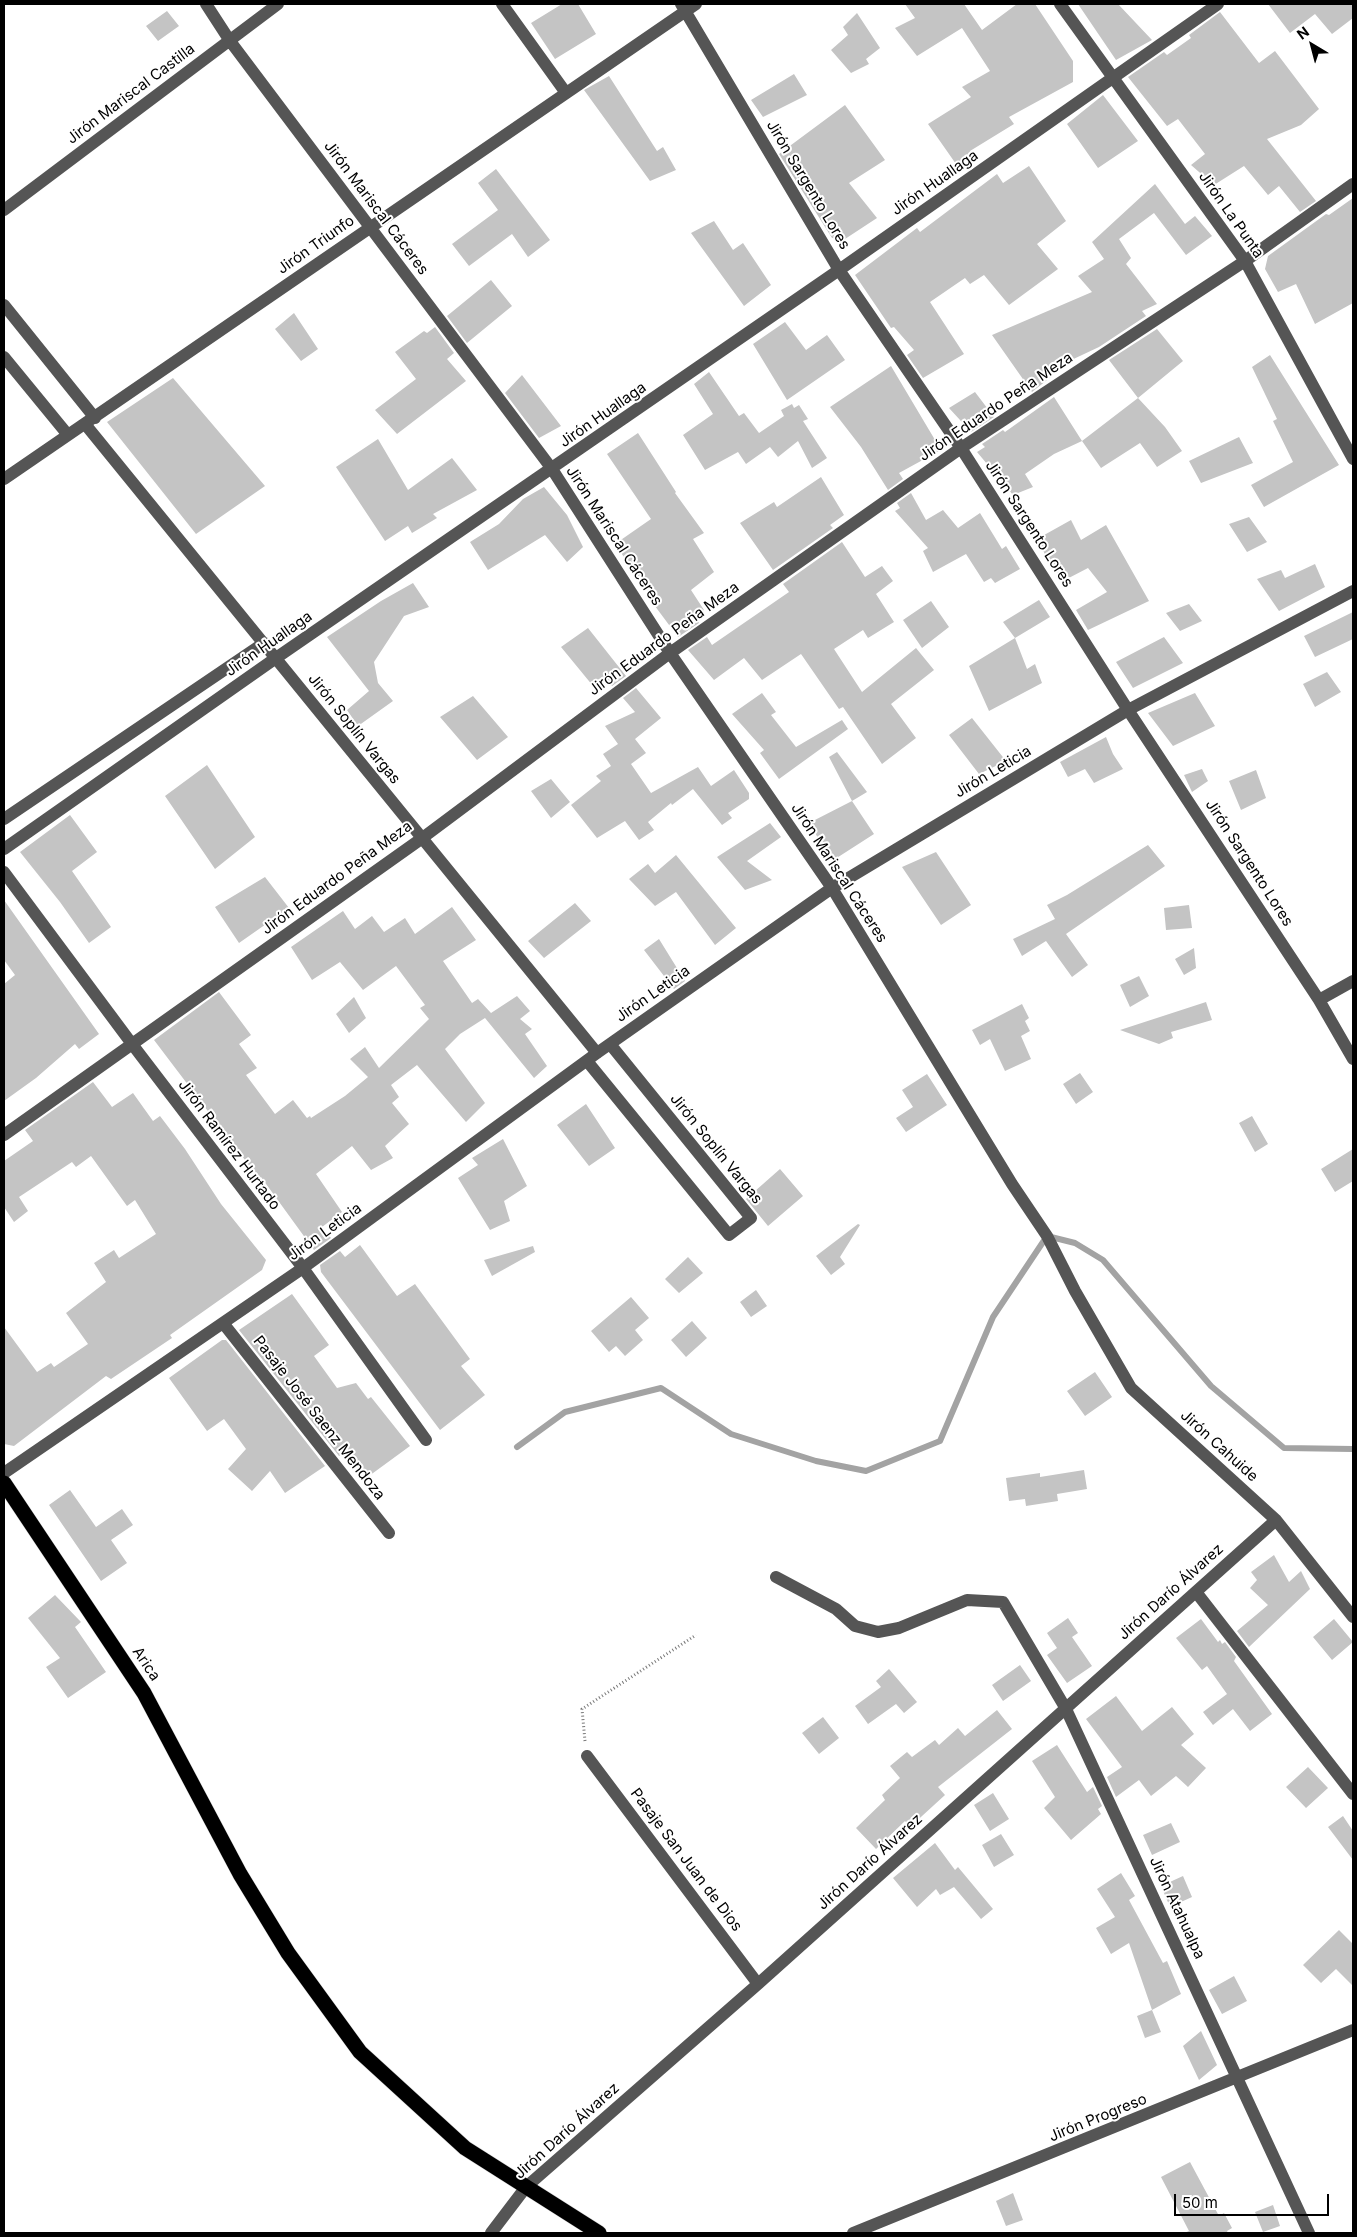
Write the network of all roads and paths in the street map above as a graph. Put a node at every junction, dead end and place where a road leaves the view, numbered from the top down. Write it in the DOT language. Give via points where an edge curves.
graph roads {
  1 [pos="206,4"];
  2 [pos="278,4"];
  3 [pos="502,4"];
  4 [pos="1060,4"];
  5 [pos="1218,4"];
  6 [pos="687,6"];
  7 [pos="230,41"];
  8 [pos="1112,79"];
  9 [pos="566,93"];
  10 [pos="1353,184"];
  11 [pos="4,210"];
  12 [pos="370,228"];
  13 [pos="1245,261"];
  14 [pos="839,270"];
  15 [pos="4,305"];
  16 [pos="4,357"];
  17 [pos="90,421"];
  18 [pos="68,436"];
  19 [pos="961,448"];
  20 [pos="1353,459"];
  21 [pos="552,469"];
  22 [pos="4,479"];
  23 [pos="1353,591"];
  24 [pos="264,642"];
  25 [pos="670,653"];
  26 [pos="276,658"];
  27 [pos="1128,710"];
  28 [pos="4,819"];
  29 [pos="421,839"];
  30 [pos="4,848"];
  31 [pos="4,872"];
  32 [pos="832,888"];
  33 [pos="1353,982"];
  34 [pos="1319,1000"];
  35 [pos="132,1044"];
  36 [pos="610,1044"];
  37 [pos="597,1053"];
  38 [pos="1353,1059"];
  39 [pos="587,1061"];
  40 [pos="4,1135"];
  41 [pos="303,1268"];
  42 [pos="1075,1292"];
  43 [pos="222,1323"];
  44 [pos="426,1440"];
  45 [pos="4,1472"];
  46 [pos="4,1483"];
  47 [pos="1276,1520"];
  48 [pos="389,1533"];
  49 [pos="776,1577"];
  50 [pos="1196,1592"];
  51 [pos="1353,1617"];
  52 [pos="696,1635"];
  53 [pos="1066,1709"];
  54 [pos="587,1756"];
  55 [pos="1353,1794"];
  56 [pos="758,1984"];
  57 [pos="1353,2030"];
  58 [pos="1238,2079"];
  59 [pos="526,2187"];
  60 [pos="491,2233"];
  61 [pos="599,2233"];
  62 [pos="853,2233"];
  63 [pos="1309,2233"];
  1 -- 7 [label="street, Jirón Mariscal Cáceres"];
  2 -- 7 [label="street, Jirón Mariscal Castilla"];
  3 -- 9 [label="street"];
  4 -- 8 [label="street, Jirón La Punta"];
  5 -- 8 [label="street, Jirón Huallaga"];
  6 -- 9 [label="street, Jirón Triunfo"];
  6 -- 14 [label="street, Jirón Sargento Lores"];
  7 -- 11 [label="street, Jirón Mariscal Castilla"];
  7 -- 12 [label="street, Jirón Mariscal Cáceres"];
  8 -- 13 [label="street, Jirón La Punta"];
  8 -- 14 [label="street, Jirón Huallaga"];
  9 -- 12 [label="street, Jirón Triunfo"];
  10 -- 13 [label="street, Jirón Eduardo Peña Meza"];
  12 -- 17 [label="street, Jirón Triunfo"];
  12 -- 21 [label="street, Jirón Mariscal Cáceres"];
  13 -- 19 [label="street, Jirón Eduardo Peña Meza"];
  13 -- 20 [label="street, Jirón La Punta"];
  14 -- 19 [label="street, Jirón Sargento Lores"];
  14 -- 21 [label="street, Jirón Huallaga"];
  15 -- 17 [label="street, Jirón Soplín Vargas"];
  16 -- 18 [label="street"];
  17 -- 18 [label="street, Jirón Triunfo"];
  17 -- 24 [label="street, Jirón Soplín Vargas"];
  18 -- 22 [label="street, Jirón Triunfo"];
  19 -- 25 [label="street, Jirón Eduardo Peña Meza"];
  19 -- 27 [label="street, Jirón Sargento Lores"];
  21 -- 25 [label="street, Jirón Mariscal Cáceres"];
  21 -- 26 [label="street, Jirón Huallaga"];
  23 -- 27 [label="street, Jirón Leticia"];
  24 -- 26 [label="street, Jirón Soplín Vargas"];
  24 -- 28 [label="street, Jirón Huallaga"];
  25 -- 29 [label="street, Jirón Eduardo Peña Meza"];
  25 -- 32 [label="street, Jirón Mariscal Cáceres"];
  26 -- 29 [label="street, Jirón Soplín Vargas"];
  26 -- 30 [label="street, Jirón Huallaga"];
  27 -- 32 [label="street, Jirón Leticia"];
  27 -- 34 [label="street, Jirón Sargento Lores"];
  29 -- 35 [label="street, Jirón Eduardo Peña Meza"];
  29 -- 37 [label="street, Jirón Soplín Vargas"];
  31 -- 35 [label="street, Jirón Ramírez Hurtado"];
  32 -- 36 [label="street, Jirón Leticia"];
  32 -- 42 [label="street, Jirón Mariscal Cáceres" via="1047,1236"];
  33 -- 34 [label="street"];
  34 -- 38 [label="street, Jirón Sargento Lores"];
  35 -- 40 [label="street, Jirón Eduardo Peña Meza"];
  35 -- 41 [label="street, Jirón Ramírez Hurtado"];
  36 -- 37 [label="street, Jirón Leticia"];
  36 -- 39 [label="street, Jirón Soplín Vargas" via="751,1218 728,1235"];
  37 -- 39 [label="street, Jirón Leticia"];
  39 -- 41 [label="street, Jirón Leticia"];
  41 -- 43 [label="street, Jirón Leticia"];
  41 -- 44 [label="street, Jirón Ramírez Hurtado"];
  42 -- 47 [label="street, Jirón Cahuide" via="1131,1388"];
  43 -- 45 [label="street, Jirón Leticia"];
  43 -- 48 [label="street, Pasaje José Saenz Mendoza"];
  46 -- 59 [label="highway, Arica" via="144,1693 240,1874 288,1953 360,2052 465,2148"];
  47 -- 50 [label="street, Jirón Darío Álvarez"];
  47 -- 51 [label="street, Jirón Cahuide"];
  49 -- 53 [label="street, Jirón Atahualpa" via="836,1609 855,1626 878,1632 899,1628 967,1600 1003,1602"];
  50 -- 53 [label="street, Jirón Darío Álvarez"];
  50 -- 55 [label="street"];
  52 -- 54 [label="path" via="582,1710"];
  53 -- 56 [label="street, Jirón Darío Álvarez"];
  53 -- 58 [label="street, Jirón Atahualpa"];
  54 -- 56 [label="street, Pasaje San Juan de Dios"];
  56 -- 59 [label="street, Jirón Darío Álvarez"];
  57 -- 58 [label="street, Jirón Progreso"];
  58 -- 62 [label="street, Jirón Progreso"];
  58 -- 63 [label="street, Jirón Atahualpa"];
  59 -- 60 [label="street, Jirón Darío Álvarez"];
  59 -- 61 [label="highway, Arica"];
}
